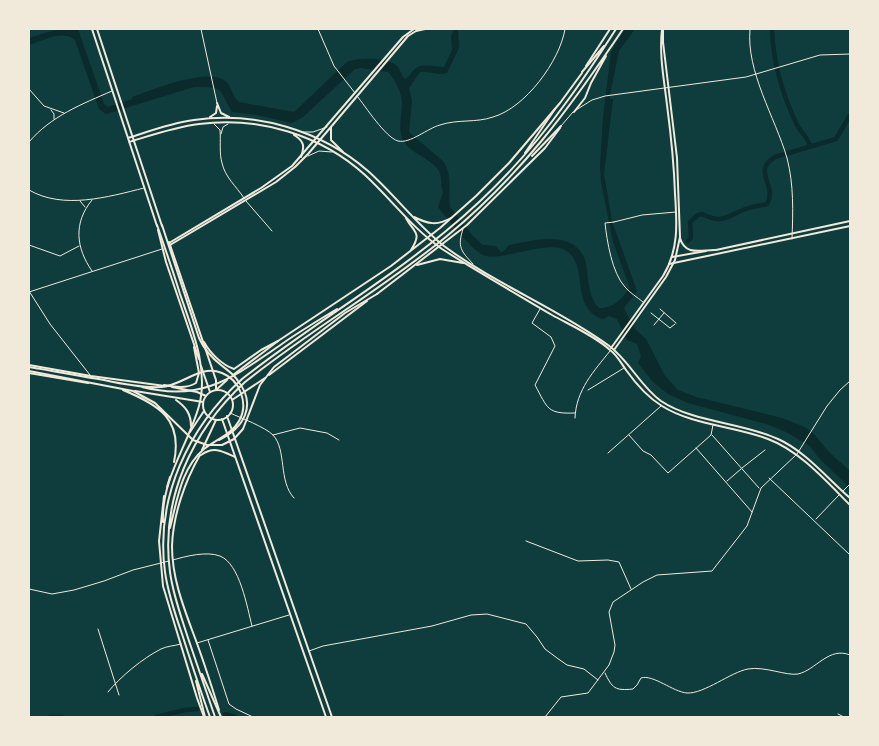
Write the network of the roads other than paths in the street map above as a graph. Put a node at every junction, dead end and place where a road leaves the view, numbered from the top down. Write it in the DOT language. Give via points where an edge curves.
graph roads {
  1 [pos="92,29"];
  2 [pos="97,29"];
  3 [pos="200,29"];
  4 [pos="318,29"];
  5 [pos="425,29"];
  6 [pos="564,29"];
  7 [pos="610,29"];
  8 [pos="616,29"];
  9 [pos="622,29"];
  10 [pos="663,29"];
  11 [pos="750,29"];
  12 [pos="412,30"];
  13 [pos="404,38"];
  14 [pos="608,42"];
  15 [pos="612,45"];
  16 [pos="850,54"];
  17 [pos="582,72"];
  18 [pos="756,74"];
  19 [pos="668,87"];
  20 [pos="665,88"];
  21 [pos="29,89"];
  22 [pos="112,91"];
  23 [pos="355,94"];
  24 [pos="357,96"];
  25 [pos="217,103"];
  26 [pos="555,108"];
  27 [pos="51,109"];
  28 [pos="574,112"];
  29 [pos="64,113"];
  30 [pos="236,118"];
  31 [pos="207,119"];
  32 [pos="53,120"];
  33 [pos="231,122"];
  34 [pos="198,124"];
  35 [pos="561,126"];
  36 [pos="327,127"];
  37 [pos="331,127"];
  38 [pos="290,132"];
  39 [pos="301,132"];
  40 [pos="132,137"];
  41 [pos="128,138"];
  42 [pos="221,138"];
  43 [pos="319,139"];
  44 [pos="134,141"];
  45 [pos="29,142"];
  46 [pos="129,142"];
  47 [pos="316,142"];
  48 [pos="333,152"];
  49 [pos="343,152"];
  50 [pos="303,157"];
  51 [pos="519,161"];
  52 [pos="523,164"];
  53 [pos="144,188"];
  54 [pos="29,190"];
  55 [pos="93,199"];
  56 [pos="80,200"];
  57 [pos="245,200"];
  58 [pos="84,210"];
  59 [pos="676,212"];
  60 [pos="404,216"];
  61 [pos="412,216"];
  62 [pos="451,218"];
  63 [pos="850,221"];
  64 [pos="157,225"];
  65 [pos="162,225"];
  66 [pos="850,226"];
  67 [pos="463,229"];
  68 [pos="272,231"];
  69 [pos="792,234"];
  70 [pos="432,235"];
  71 [pos="680,237"];
  72 [pos="428,238"];
  73 [pos="792,239"];
  74 [pos="29,244"];
  75 [pos="169,244"];
  76 [pos="443,245"];
  77 [pos="79,246"];
  78 [pos="440,247"];
  79 [pos="162,249"];
  80 [pos="716,250"];
  81 [pos="410,252"];
  82 [pos="676,256"];
  83 [pos="672,257"];
  84 [pos="465,263"];
  85 [pos="674,263"];
  86 [pos="417,264"];
  87 [pos="669,264"];
  88 [pos="473,265"];
  89 [pos="93,272"];
  90 [pos="29,292"];
  91 [pos="377,294"];
  92 [pos="349,301"];
  93 [pos="357,301"];
  94 [pos="644,302"];
  95 [pos="540,308"];
  96 [pos="660,309"];
  97 [pos="345,313"];
  98 [pos="651,313"];
  99 [pos="665,313"];
  100 [pos="659,319"];
  101 [pos="654,325"];
  102 [pos="199,331"];
  103 [pos="192,338"];
  104 [pos="278,342"];
  105 [pos="612,350"];
  106 [pos="29,366"];
  107 [pos="624,368"];
  108 [pos="29,372"];
  109 [pos="91,376"];
  110 [pos="850,382"];
  111 [pos="133,385"];
  112 [pos="164,385"];
  113 [pos="116,387"];
  114 [pos="216,390"];
  115 [pos="588,390"];
  116 [pos="210,392"];
  117 [pos="206,396"];
  118 [pos="174,398"];
  119 [pos="232,400"];
  120 [pos="203,402"];
  121 [pos="662,406"];
  122 [pos="204,411"];
  123 [pos="230,413"];
  124 [pos="576,413"];
  125 [pos="227,416"];
  126 [pos="575,418"];
  127 [pos="222,419"];
  128 [pos="216,420"];
  129 [pos="714,424"];
  130 [pos="191,430"];
  131 [pos="711,434"];
  132 [pos="273,435"];
  133 [pos="629,435"];
  134 [pos="339,440"];
  135 [pos="213,443"];
  136 [pos="696,448"];
  137 [pos="765,450"];
  138 [pos="799,452"];
  139 [pos="608,453"];
  140 [pos="796,455"];
  141 [pos="199,456"];
  142 [pos="235,458"];
  143 [pos="173,467"];
  144 [pos="741,469"];
  145 [pos="769,478"];
  146 [pos="172,479"];
  147 [pos="726,482"];
  148 [pos="850,484"];
  149 [pos="760,489"];
  150 [pos="843,492"];
  151 [pos="840,495"];
  152 [pos="294,498"];
  153 [pos="850,498"];
  154 [pos="850,505"];
  155 [pos="753,512"];
  156 [pos="815,520"];
  157 [pos="169,533"];
  158 [pos="526,541"];
  159 [pos="850,555"];
  160 [pos="29,589"];
  161 [pos="631,590"];
  162 [pos="290,615"];
  163 [pos="252,626"];
  164 [pos="98,629"];
  165 [pos="208,639"];
  166 [pos="196,643"];
  167 [pos="182,644"];
  168 [pos="309,651"];
  169 [pos="850,655"];
  170 [pos="198,665"];
  171 [pos="192,667"];
  172 [pos="604,672"];
  173 [pos="599,680"];
  174 [pos="115,683"];
  175 [pos="108,692"];
  176 [pos="119,695"];
  177 [pos="838,714"];
  178 [pos="205,717"];
  179 [pos="210,717"];
  180 [pos="215,717"];
  181 [pos="221,717"];
  182 [pos="253,717"];
  183 [pos="326,717"];
  184 [pos="332,717"];
  185 [pos="545,717"];
  186 [pos="844,717"];
  1 -- 22 [label="main road"];
  2 -- 40 [label="main road"];
  3 -- 25 [label="street"];
  4 -- 23 [label="street" via="337,70"];
  5 -- 12 [label="main road"];
  6 -- 24 [label="street" via="562,42 552,62 528,95 494,117 449,122 398,141 390,136"];
  7 -- 17 [label="main road"];
  8 -- 14 [label="main road"];
  9 -- 15 [label="main road"];
  10 -- 19 [label="main road"];
  10 -- 20 [label="main road" via="660,47"];
  11 -- 18 [label="street"];
  12 -- 13 [label="main road"];
  13 -- 23 [label="main road"];
  13 -- 24 [label="main road"];
  14 -- 17 [label="main road"];
  14 -- 51 [label="main road" via="565,105"];
  15 -- 28 [label="main road" via="590,82 585,98"];
  15 -- 52 [label="main road" via="569,108"];
  16 -- 18 [label="street" via="824,54"];
  17 -- 26 [label="main road"];
  18 -- 19 [label="street"];
  18 -- 69 [label="street" via="787,158 792,188"];
  19 -- 20 [label="street"];
  19 -- 71 [label="main road" via="677,158"];
  20 -- 28 [label="street" via="605,96"];
  20 -- 59 [label="main road"];
  21 -- 27 [label="street"];
  22 -- 29 [label="street"];
  22 -- 41 [label="main road"];
  23 -- 24 [label="street"];
  23 -- 36 [label="main road"];
  24 -- 37 [label="main road"];
  25 -- 30 [label="main road" via="222,114"];
  25 -- 31 [label="main road" via="216,113"];
  26 -- 51 [label="main road"];
  26 -- 62 [label="main road" via="500,173"];
  27 -- 29 [label="street"];
  27 -- 32 [label="street"];
  28 -- 35 [label="street"];
  29 -- 32 [label="street"];
  30 -- 31 [label="main road"];
  30 -- 39 [label="main road" via="270,122"];
  31 -- 40 [label="main road"];
  32 -- 45 [label="street"];
  33 -- 34 [label="main road"];
  33 -- 38 [label="main road"];
  33 -- 42 [label="street" via="223,127"];
  34 -- 42 [label="street" via="216,125"];
  34 -- 44 [label="main road"];
  35 -- 52 [label="main road"];
  35 -- 67 [label="main road" via="545,148"];
  36 -- 39 [label="street"];
  36 -- 43 [label="main road"];
  37 -- 43 [label="main road"];
  37 -- 49 [label="main road" via="331,140"];
  38 -- 47 [label="main road"];
  38 -- 50 [label="main road" via="302,140"];
  39 -- 43 [label="main road"];
  40 -- 41 [label="main road"];
  40 -- 44 [label="main road"];
  41 -- 46 [label="main road"];
  42 -- 57 [label="street" via="224,169"];
  43 -- 47 [label="main road"];
  43 -- 49 [label="main road"];
  44 -- 46 [label="main road"];
  44 -- 65 [label="main road"];
  46 -- 53 [label="main road"];
  47 -- 48 [label="main road"];
  47 -- 50 [label="main road"];
  48 -- 50 [label="street" via="319,151"];
  48 -- 60 [label="main road" via="364,174"];
  49 -- 61 [label="main road" via="370,172"];
  50 -- 57 [label="main road"];
  51 -- 92 [label="main road" via="446,231"];
  52 -- 93 [label="main road" via="442,240"];
  53 -- 55 [label="street"];
  53 -- 64 [label="main road"];
  54 -- 56 [label="street" via="53,199"];
  55 -- 56 [label="street"];
  55 -- 58 [label="street"];
  56 -- 58 [label="street"];
  57 -- 68 [label="street"];
  57 -- 75 [label="main road"];
  58 -- 77 [label="street"];
  59 -- 83 [label="main road"];
  59 -- 94 [label="street" via="605,223 610,252 621,282"];
  60 -- 72 [label="main road"];
  60 -- 81 [label="main road" via="416,233 416,242"];
  61 -- 62 [label="main road" via="434,224"];
  61 -- 70 [label="main road"];
  62 -- 70 [label="main road"];
  63 -- 69 [label="main road"];
  64 -- 79 [label="main road"];
  64 -- 143 [label="main road" via="194,334 202,378 199,405"];
  65 -- 75 [label="main road"];
  65 -- 135 [label="main road" via="199,338 209,354 239,382 246,398 246,415 239,427"];
  66 -- 73 [label="main road"];
  67 -- 76 [label="main road"];
  67 -- 88 [label="street" via="459,244 461,252"];
  69 -- 73 [label="street"];
  69 -- 80 [label="main road"];
  70 -- 72 [label="main road"];
  70 -- 76 [label="main road"];
  71 -- 80 [label="main road" via="683,246 689,250"];
  71 -- 82 [label="main road"];
  72 -- 78 [label="main road"];
  72 -- 81 [label="main road"];
  73 -- 85 [label="main road"];
  74 -- 77 [label="street" via="60,256"];
  75 -- 102 [label="main road"];
  76 -- 78 [label="main road"];
  76 -- 88 [label="main road"];
  77 -- 89 [label="street"];
  78 -- 84 [label="main road"];
  78 -- 86 [label="main road"];
  79 -- 89 [label="street"];
  79 -- 103 [label="main road"];
  80 -- 82 [label="main road"];
  81 -- 104 [label="main road"];
  82 -- 83 [label="main road"];
  82 -- 85 [label="main road"];
  83 -- 87 [label="main road"];
  84 -- 86 [label="main road" via="440,259"];
  84 -- 95 [label="main road"];
  85 -- 87 [label="main road"];
  85 -- 105 [label="main road"];
  86 -- 91 [label="main road"];
  87 -- 94 [label="main road"];
  88 -- 105 [label="main road"];
  89 -- 90 [label="street"];
  90 -- 109 [label="street"];
  91 -- 97 [label="main road"];
  91 -- 119 [label="main road"];
  92 -- 111 [label="main road" via="224,381 198,390 164,391"];
  92 -- 146 [label="main road" via="228,392 207,416"];
  93 -- 97 [label="main road"];
  93 -- 157 [label="main road" via="266,366 231,395 210,420 187,458 178,481"];
  94 -- 105 [label="main road"];
  95 -- 105 [label="main road"];
  95 -- 124 [label="street" via="532,323 551,337 555,346 535,385 553,412"];
  96 -- 99 [label="street"];
  97 -- 113 [label="main road" via="274,367 258,390 243,429 234,439 217,446 193,440 155,403 133,391"];
  98 -- 100 [label="street"];
  99 -- 100 [label="street"];
  99 -- 100 [label="street" via="675,324 670,328"];
  100 -- 101 [label="street"];
  102 -- 104 [label="main road" via="212,353 234,369"];
  102 -- 114 [label="main road" via="216,380"];
  103 -- 112 [label="main road" via="198,381 186,387"];
  103 -- 116 [label="main road"];
  104 -- 114 [label="main road"];
  105 -- 107 [label="main road"];
  105 -- 124 [label="street" via="583,387"];
  105 -- 138 [label="main road" via="648,390 666,404 770,435"];
  106 -- 109 [label="main road"];
  106 -- 111 [label="main road"];
  107 -- 115 [label="street"];
  107 -- 121 [label="main road" via="642,390"];
  108 -- 113 [label="main road"];
  108 -- 118 [label="main road"];
  109 -- 112 [label="main road"];
  110 -- 138 [label="street" via="831,401"];
  111 -- 135 [label="main road" via="167,387 208,370 230,377 242,396 243,412 237,424"];
  112 -- 117 [label="main road"];
  113 -- 143 [label="main road" via="153,405 169,418 177,440"];
  114 -- 116 [label="main road"];
  114 -- 119 [label="main road" via="226,392"];
  116 -- 117 [label="main road"];
  117 -- 120 [label="main road"];
  118 -- 120 [label="main road"];
  118 -- 130 [label="main road" via="189,412"];
  119 -- 123 [label="main road"];
  120 -- 122 [label="main road"];
  121 -- 129 [label="main road" via="680,415"];
  121 -- 133 [label="street"];
  122 -- 128 [label="main road"];
  122 -- 130 [label="main road"];
  123 -- 125 [label="main road"];
  123 -- 132 [label="street"];
  124 -- 126 [label="street"];
  125 -- 127 [label="main road"];
  125 -- 168 [label="main road"];
  127 -- 128 [label="main road"];
  127 -- 142 [label="main road"];
  128 -- 141 [label="main road"];
  129 -- 131 [label="street"];
  129 -- 140 [label="main road" via="768,439"];
  130 -- 167 [label="main road" via="168,481 159,541 163,586"];
  131 -- 136 [label="street"];
  131 -- 144 [label="street"];
  132 -- 134 [label="street" via="300,428 327,433"];
  132 -- 152 [label="street" via="281,453 284,476"];
  133 -- 136 [label="street" via="668,473"];
  133 -- 139 [label="street"];
  135 -- 157 [label="main road" via="190,465 182,482"];
  136 -- 147 [label="street"];
  137 -- 144 [label="street"];
  138 -- 140 [label="street"];
  138 -- 150 [label="main road"];
  140 -- 145 [label="street"];
  140 -- 151 [label="main road"];
  141 -- 142 [label="main road" via="215,449"];
  141 -- 166 [label="main road" via="182,497 172,545 181,603"];
  142 -- 162 [label="main road"];
  143 -- 146 [label="main road"];
  144 -- 147 [label="street"];
  144 -- 149 [label="street"];
  145 -- 149 [label="street"];
  145 -- 156 [label="street"];
  146 -- 171 [label="main road" via="163,514 164,559 168,587"];
  147 -- 155 [label="street"];
  148 -- 150 [label="street"];
  149 -- 155 [label="street"];
  150 -- 153 [label="main road"];
  151 -- 154 [label="main road"];
  151 -- 156 [label="street"];
  155 -- 161 [label="street" via="746,528 712,571 660,575"];
  156 -- 159 [label="street"];
  157 -- 170 [label="main road" via="173,586"];
  158 -- 161 [label="street" via="578,561 619,562"];
  160 -- 163 [label="street" via="52,594 74,590 156,564 214,555 226,560 235,571"];
  161 -- 172 [label="street" via="610,607 615,650"];
  162 -- 163 [label="street"];
  162 -- 183 [label="main road"];
  163 -- 165 [label="street"];
  164 -- 174 [label="street"];
  165 -- 166 [label="street"];
  165 -- 182 [label="street" via="229,704"];
  166 -- 181 [label="main road"];
  167 -- 174 [label="street" via="162,649"];
  167 -- 178 [label="main road"];
  168 -- 173 [label="street" via="484,614 526,624 545,649 566,664 584,669"];
  168 -- 184 [label="main road"];
  169 -- 172 [label="street" via="827,656 795,674 747,669 691,693 677,691 644,677 633,689 614,688"];
  170 -- 180 [label="main road"];
  170 -- 181 [label="main road"];
  171 -- 178 [label="main road"];
  171 -- 179 [label="main road"];
  172 -- 173 [label="street"];
  173 -- 185 [label="street" via="588,693 560,698"];
  174 -- 175 [label="street"];
  174 -- 176 [label="street"];
  177 -- 186 [label="street"];
}
